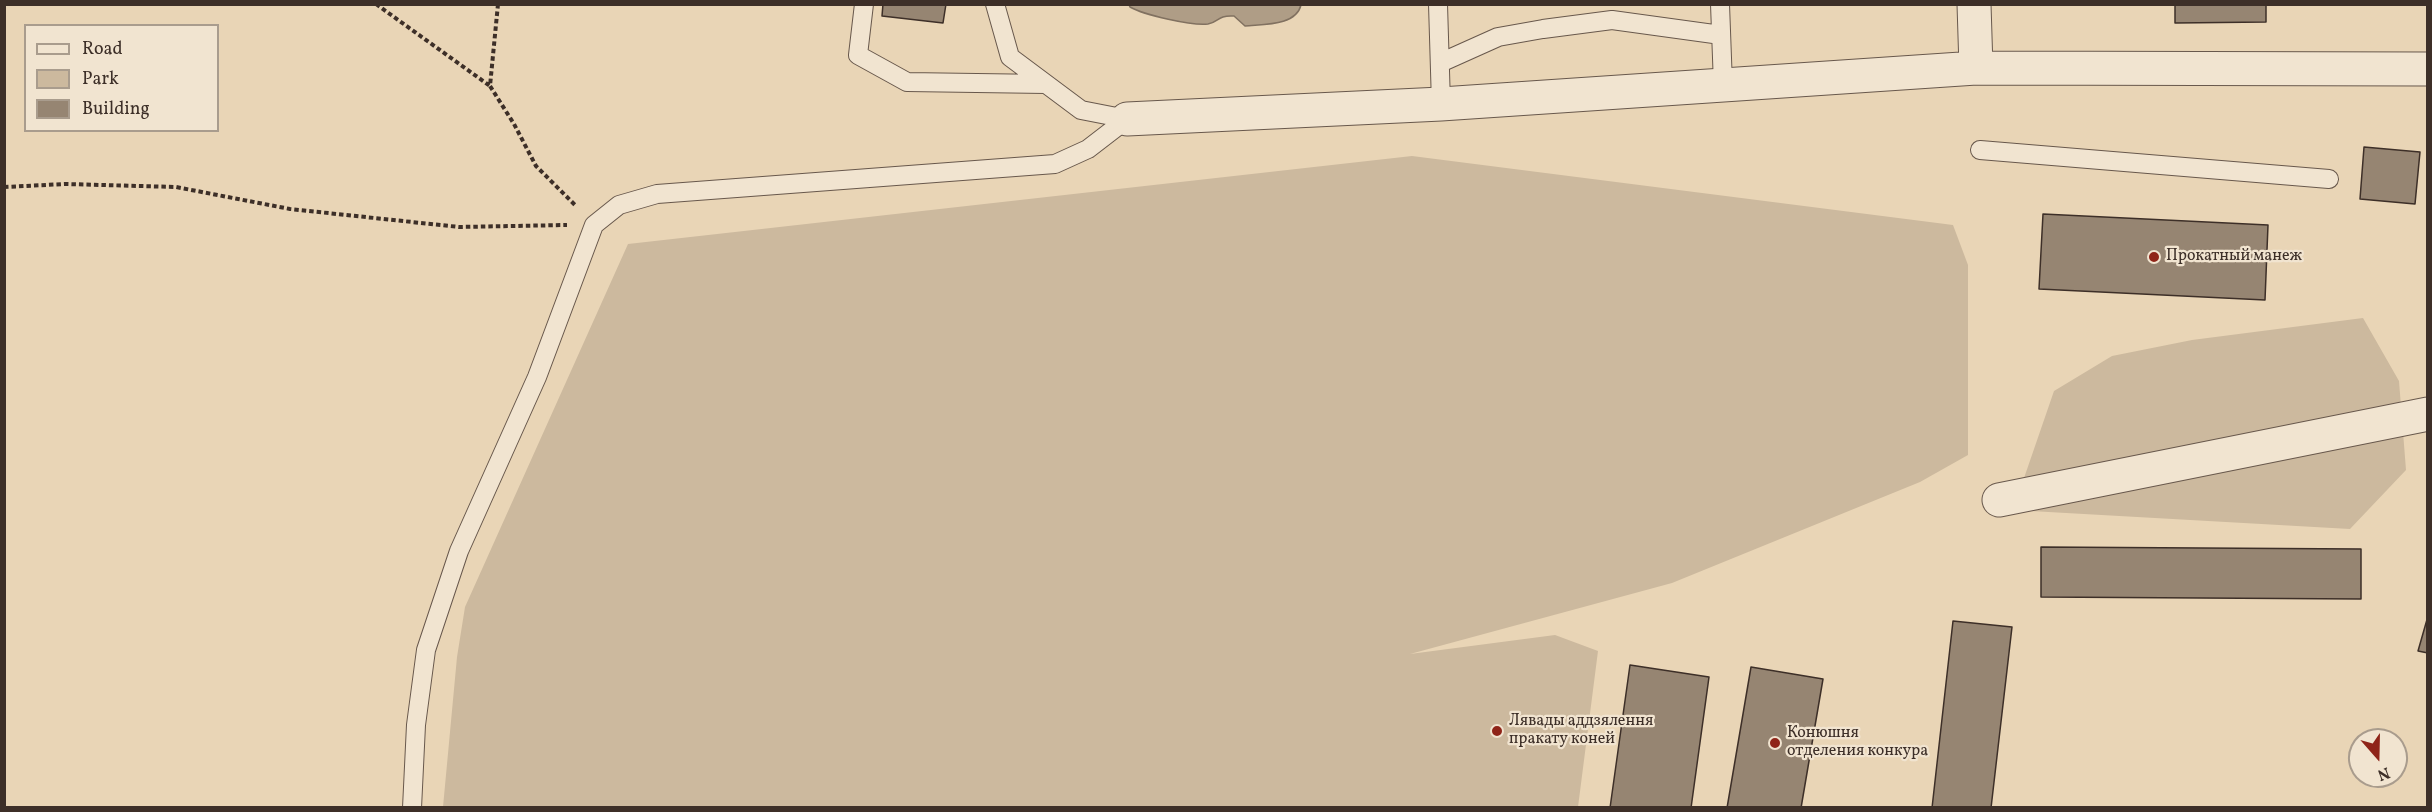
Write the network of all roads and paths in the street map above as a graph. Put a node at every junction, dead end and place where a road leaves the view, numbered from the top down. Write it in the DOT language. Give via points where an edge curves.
graph roads {
  1 [pos="376,4"];
  2 [pos="498,4"];
  3 [pos="864,4"];
  4 [pos="994,4"];
  5 [pos="1438,4"];
  6 [pos="1720,4"];
  7 [pos="1974,4"];
  8 [pos="1721,34"];
  9 [pos="1440,63"];
  10 [pos="1976,68"];
  11 [pos="2427,69"];
  12 [pos="1046,84"];
  13 [pos="1723,85"];
  14 [pos="489,86"];
  15 [pos="1441,104"];
  16 [pos="1127,119"];
  17 [pos="1980,150"];
  18 [pos="2329,179"];
  19 [pos="4,187"];
  20 [pos="594,225"];
  21 [pos="2427,414"];
  22 [pos="1999,500"];
  23 [pos="412,807"];
  1 -- 14 [label="path"];
  2 -- 14 [label="path"];
  3 -- 12 [label="lane" via="858,55 907,82"];
  4 -- 12 [label="lane" via="1010,57"];
  5 -- 9 [label="lane"];
  6 -- 8 [label="lane"];
  7 -- 10 [label="street"];
  8 -- 9 [label="lane" via="1612,20 1497,37"];
  8 -- 13 [label="lane"];
  9 -- 15 [label="lane"];
  10 -- 11 [label="street"];
  10 -- 13 [label="street"];
  12 -- 16 [label="lane" via="1081,110"];
  13 -- 15 [label="street"];
  14 -- 20 [label="path" via="536,166"];
  15 -- 16 [label="street"];
  16 -- 20 [label="lane" via="1088,149 1055,164 657,194 619,205"];
  17 -- 18 [label="lane"];
  19 -- 20 [label="path" via="176,187 290,209 459,227"];
  20 -- 23 [label="lane" via="537,377 459,551 426,650 416,725"];
  21 -- 22 [label="street"];
}
